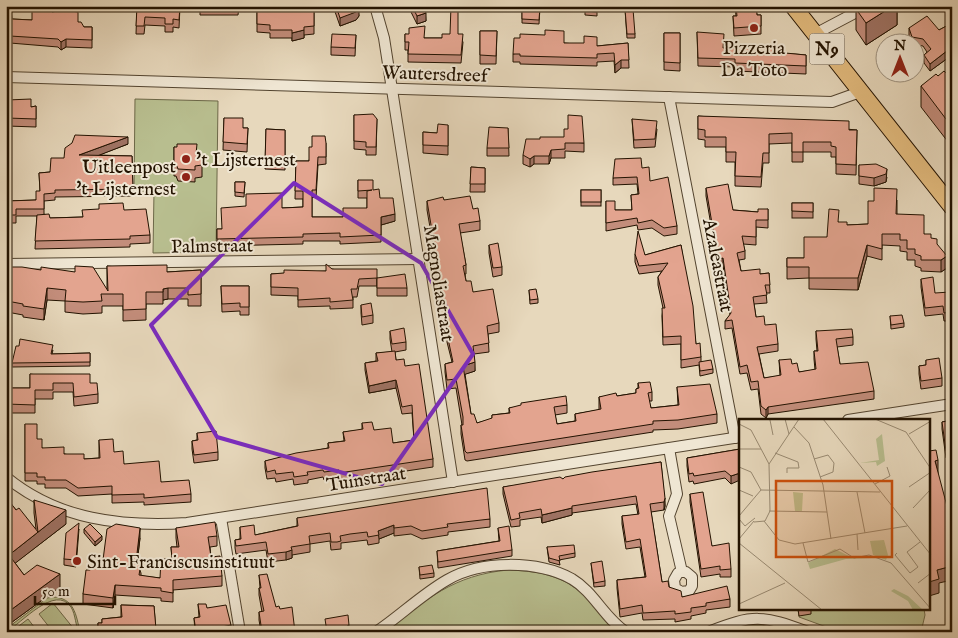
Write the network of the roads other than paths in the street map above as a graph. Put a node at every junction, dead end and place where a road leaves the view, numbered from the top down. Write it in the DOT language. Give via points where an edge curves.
graph roads {
  1 [pos="376,6"];
  2 [pos="793,6"];
  3 [pos="868,6"];
  4 [pos="815,34"];
  5 [pos="6,77"];
  6 [pos="392,89"];
  7 [pos="860,92"];
  8 [pos="669,98"];
  9 [pos="952,207"];
  10 [pos="418,259"];
  11 [pos="6,264"];
  12 [pos="952,404"];
  13 [pos="854,419"];
  14 [pos="738,438"];
  15 [pos="669,448"];
  16 [pos="6,477"];
  17 [pos="453,482"];
  18 [pos="221,518"];
  19 [pos="682,572"];
  20 [pos="240,632"];
  21 [pos="376,632"];
  22 [pos="626,632"];
  23 [pos="708,632"];
  24 [pos="808,632"];
  1 -- 6 [label="street, Magnoliastraat"];
  2 -- 4 [label="main road, N9"];
  3 -- 4 [label="street"];
  4 -- 7 [label="main road, N9"];
  5 -- 6 [label="street, Wautersdreef"];
  6 -- 8 [label="street, Wautersdreef"];
  6 -- 10 [label="street, Magnoliastraat"];
  7 -- 8 [label="street, Wautersdreef" via="832,102"];
  7 -- 9 [label="main road, N9"];
  8 -- 14 [label="street, Azaleastraat"];
  10 -- 11 [label="street, Palmstraat"];
  10 -- 17 [label="street, Magnoliastraat"];
  12 -- 13 [label="street"];
  14 -- 15 [label="street, Tuinstraat"];
  15 -- 17 [label="street, Tuinstraat"];
  15 -- 19 [label="street" via="677,494 669,516"];
  16 -- 18 [label="street, Tuinstraat" via="48,505 110,520 151,525"];
  17 -- 18 [label="street, Tuinstraat"];
  18 -- 20 [label="street"];
  21 -- 22 [label="street" via="449,579 478,569 528,566 573,580"];
  23 -- 24 [label="street" via="751,618 771,619"];
}
